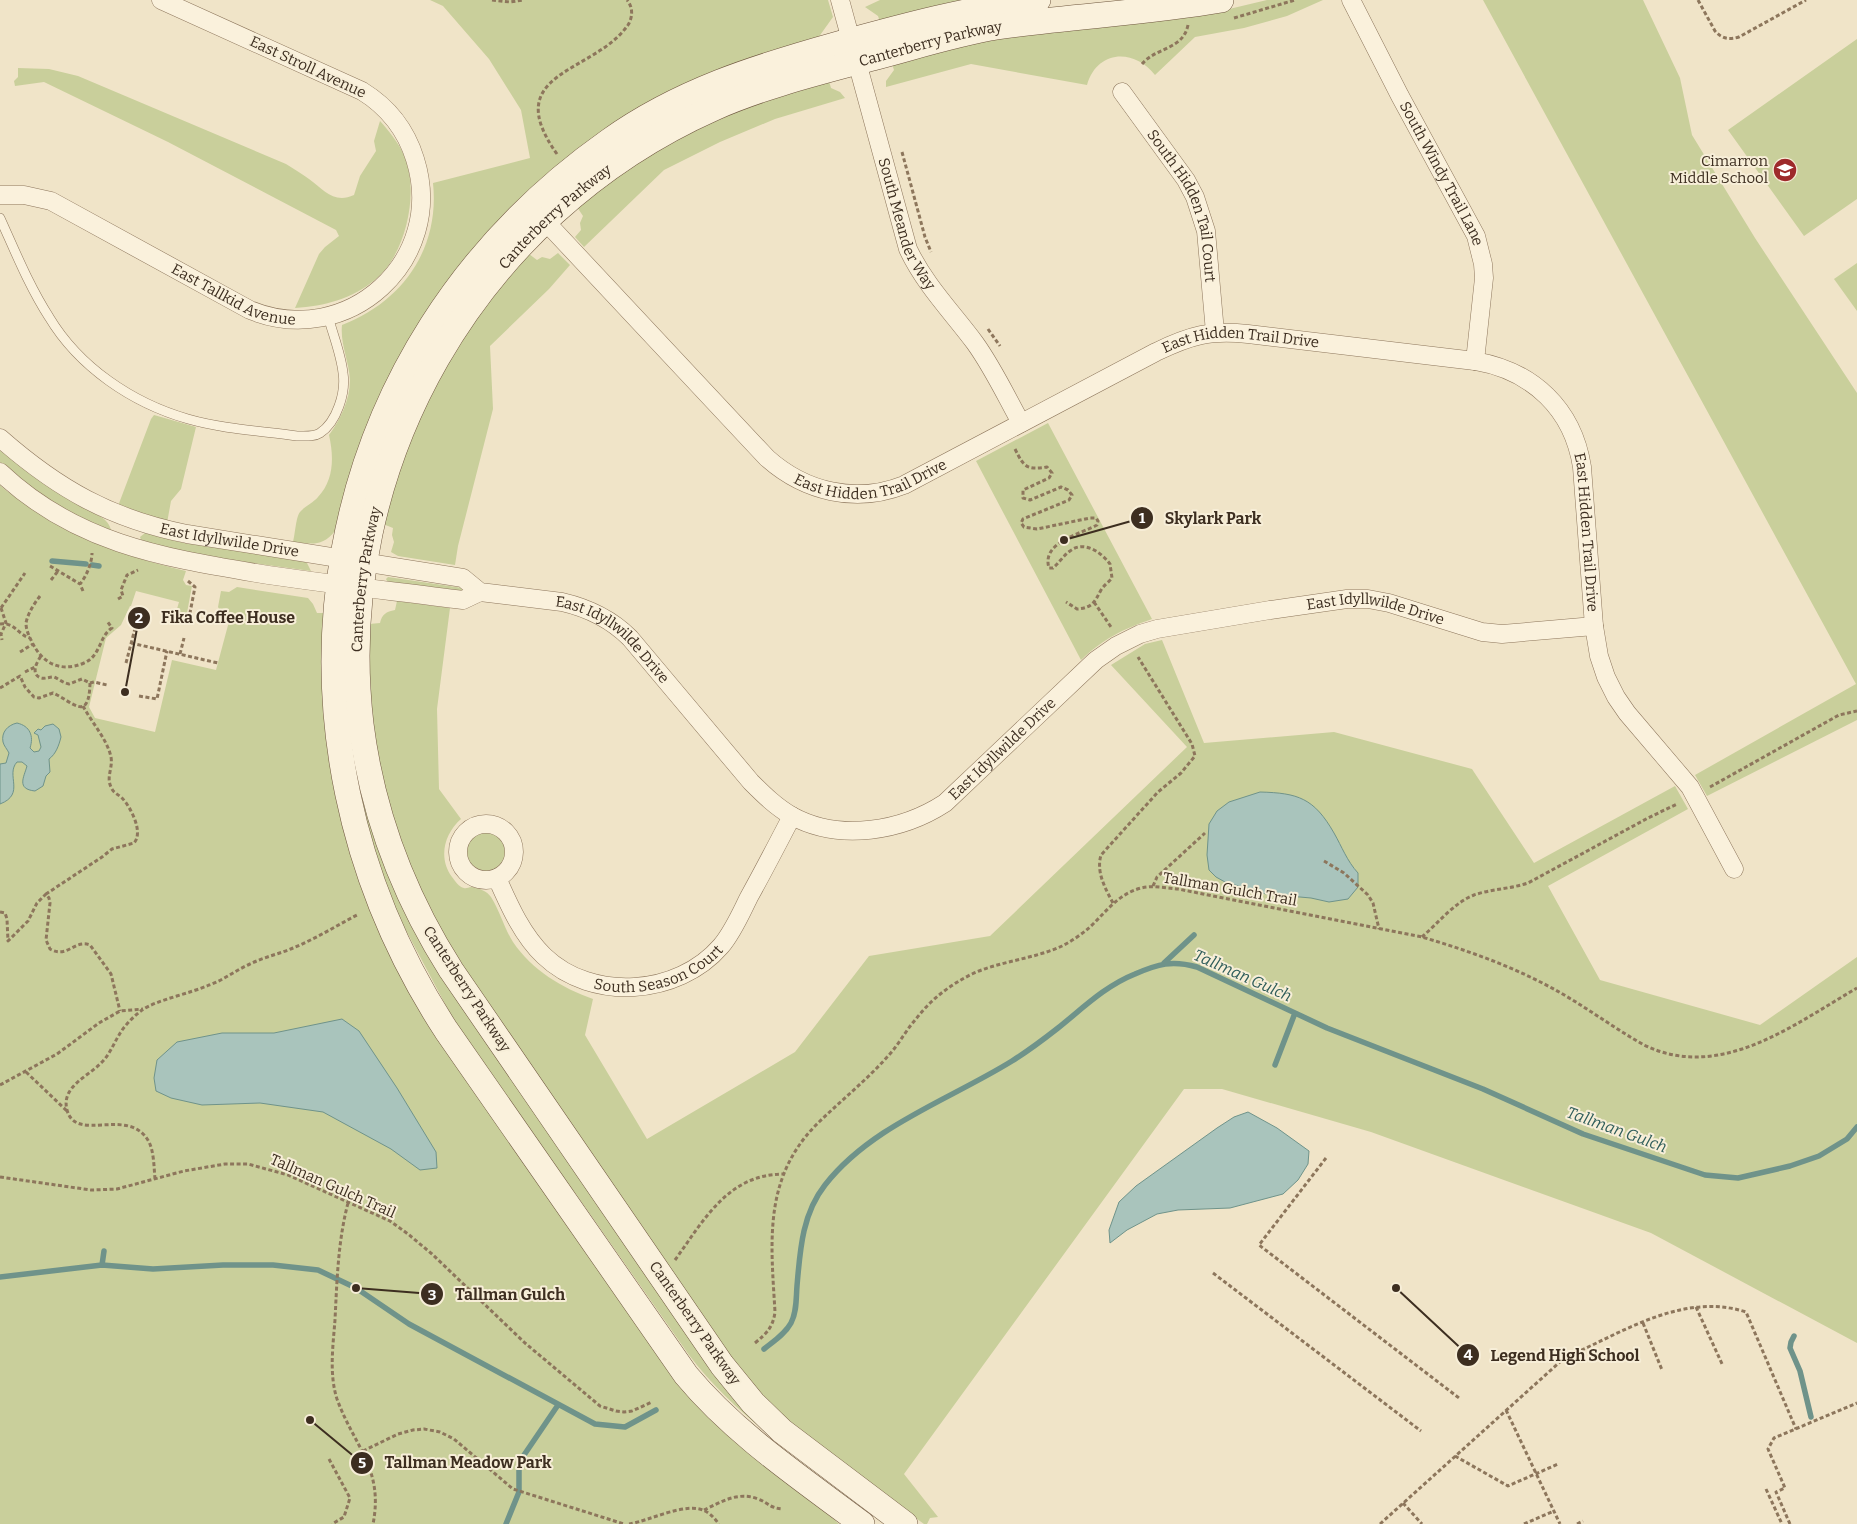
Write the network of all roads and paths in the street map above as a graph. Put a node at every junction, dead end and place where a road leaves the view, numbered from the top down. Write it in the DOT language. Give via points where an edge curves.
graph roads {
  1 [pos="161,0"];
  2 [pos="492,0"];
  3 [pos="523,0"];
  4 [pos="627,0"];
  5 [pos="840,0"];
  6 [pos="1038,0"];
  7 [pos="1221,0"];
  8 [pos="1352,0"];
  9 [pos="1698,0"];
  10 [pos="1806,0"];
  11 [pos="1188,25"];
  12 [pos="854,51"];
  13 [pos="1142,64"];
  14 [pos="1122,92"];
  15 [pos="901,150"];
  16 [pos="557,154"];
  17 [pos="0,195"];
  18 [pos="422,203"];
  19 [pos="0,218"];
  20 [pos="546,221"];
  21 [pos="933,257"];
  22 [pos="328,316"];
  23 [pos="986,325"];
  24 [pos="1215,332"];
  25 [pos="1001,348"];
  26 [pos="1475,361"];
  27 [pos="1021,423"];
  28 [pos="0,438"];
  29 [pos="1015,449"];
  30 [pos="0,472"];
  31 [pos="92,553"];
  32 [pos="354,560"];
  33 [pos="50,566"];
  34 [pos="58,570"];
  35 [pos="138,570"];
  36 [pos="25,573"];
  37 [pos="51,580"];
  38 [pos="188,581"];
  39 [pos="80,584"];
  40 [pos="350,586"];
  41 [pos="83,591"];
  42 [pos="480,592"];
  43 [pos="40,596"];
  44 [pos="118,599"];
  45 [pos="1066,602"];
  46 [pos="1094,602"];
  47 [pos="0,608"];
  48 [pos="138,617"];
  49 [pos="189,618"];
  50 [pos="107,621"];
  51 [pos="6,623"];
  52 [pos="0,624"];
  53 [pos="1594,626"];
  54 [pos="1111,627"];
  55 [pos="30,638"];
  56 [pos="184,638"];
  57 [pos="2,640"];
  58 [pos="132,643"];
  59 [pos="33,644"];
  60 [pos="167,651"];
  61 [pos="20,652"];
  62 [pos="180,654"];
  63 [pos="41,656"];
  64 [pos="1138,657"];
  65 [pos="218,663"];
  66 [pos="126,664"];
  67 [pos="35,667"];
  68 [pos="25,672"];
  69 [pos="90,684"];
  70 [pos="107,685"];
  71 [pos="0,688"];
  72 [pos="139,696"];
  73 [pos="83,706"];
  74 [pos="1857,711"];
  75 [pos="1703,790"];
  76 [pos="1677,804"];
  77 [pos="792,816"];
  78 [pos="1205,833"];
  79 [pos="1324,861"];
  80 [pos="1734,869"];
  81 [pos="497,878"];
  82 [pos="1153,886"];
  83 [pos="46,894"];
  84 [pos="1113,903"];
  85 [pos="0,912"];
  86 [pos="357,915"];
  87 [pos="1379,929"];
  88 [pos="1422,937"];
  89 [pos="1857,988"];
  90 [pos="144,1009"];
  91 [pos="120,1011"];
  92 [pos="26,1072"];
  93 [pos="0,1085"];
  94 [pos="68,1111"];
  95 [pos="1326,1158"];
  96 [pos="784,1174"];
  97 [pos="0,1177"];
  98 [pos="155,1179"];
  99 [pos="348,1203"];
  100 [pos="675,1260"];
  101 [pos="1212,1273"];
  102 [pos="1696,1307"];
  103 [pos="1643,1323"];
  104 [pos="756,1342"];
  105 [pos="1723,1366"];
  106 [pos="1662,1370"];
  107 [pos="1460,1398"];
  108 [pos="652,1402"];
  109 [pos="1857,1403"];
  110 [pos="1506,1410"];
  111 [pos="1796,1429"];
  112 [pos="1421,1431"];
  113 [pos="1774,1438"];
  114 [pos="1766,1442"];
  115 [pos="363,1451"];
  116 [pos="1455,1456"];
  117 [pos="329,1459"];
  118 [pos="1558,1464"];
  119 [pos="1535,1474"];
  120 [pos="1766,1489"];
  121 [pos="1403,1503"];
  122 [pos="783,1509"];
  123 [pos="704,1510"];
  124 [pos="1554,1511"];
  125 [pos="716,1520"];
  126 [pos="1583,1521"];
  127 [pos="641,1523"];
  128 [pos="332,1524"];
  129 [pos="373,1524"];
  130 [pos="624,1524"];
  131 [pos="629,1524"];
  132 [pos="713,1524"];
  133 [pos="719,1524"];
  134 [pos="862,1524"];
  135 [pos="905,1524"];
  136 [pos="1380,1524"];
  137 [pos="1422,1524"];
  138 [pos="1524,1524"];
  139 [pos="1560,1524"];
  140 [pos="1577,1524"];
  141 [pos="1782,1524"];
  142 [pos="1790,1524"];
  1 -- 18 [label="street, East Stroll Avenue" via="354,87 378,102 410,144 420,176"];
  2 -- 3 [label="path"];
  4 -- 16 [label="path" via="632,12 625,28 603,48 551,81 541,96 539,122"];
  5 -- 12 [label="street, South Meander Way"];
  6 -- 12 [label="street, Canterberry Parkway" via="954,14"];
  7 -- 12 [label="street, Canterberry Parkway" via="988,29 938,40"];
  8 -- 26 [label="street, South Windy Trail Lane" via="1473,230 1484,278"];
  9 -- 10 [label="path" via="1715,31 1729,39 1739,37"];
  11 -- 13 [label="path" via="1181,40"];
  12 -- 20 [label="street, Canterberry Parkway" via="679,125 600,174"];
  12 -- 27 [label="street, South Meander Way" via="908,249 931,288 984,355"];
  12 -- 32 [label="street, Canterberry Parkway" via="764,65 680,100 610,140 518,216 449,299 402,375 360,481"];
  14 -- 24 [label="street, South Hidden Tail Court" via="1186,180 1200,208 1207,242"];
  15 -- 21 [label="path"];
  17 -- 22 [label="street, East Tallkid Avenue" via="24,195 51,201 258,314 297,320"];
  18 -- 22 [label="street, East Tallkid Avenue" via="411,246 394,275 367,300"];
  19 -- 22 [label="lane" via="41,304 66,341 94,369 121,389 188,419 297,436 320,433 333,419 344,379"];
  20 -- 27 [label="street, East Hidden Trail Drive" via="767,458 811,486 853,495 895,488"];
  20 -- 32 [label="street, Canterberry Parkway" via="486,284 425,380 389,461 374,517"];
  23 -- 25 [label="path"];
  24 -- 26 [label="street, East Hidden Trail Drive"];
  24 -- 27 [label="street, East Hidden Trail Drive" via="1169,346"];
  26 -- 53 [label="street, East Hidden Trail Drive" via="1503,368 1535,386 1558,409 1572,432 1582,467"];
  28 -- 32 [label="street, East Idyllwilde Drive" via="52,479 123,517 187,534"];
  29 -- 46 [label="path" via="1027,467 1047,467 1052,473 1049,478 1023,490 1023,498 1030,500 1062,488 1072,495 1070,500 1023,519 1024,527 1037,529 1090,518 1098,521 1097,525 1056,546 1048,560 1049,568 1052,568 1072,550 1084,546 1108,561 1112,578"];
  30 -- 40 [label="street, East Idyllwilde Drive" via="45,507 120,544 186,561"];
  31 -- 39 [label="path"];
  32 -- 40 [label="street, Canterberry Parkway"];
  32 -- 42 [label="street, East Idyllwilde Drive" via="463,578"];
  33 -- 34 [label="path"];
  34 -- 37 [label="path"];
  34 -- 39 [label="path"];
  35 -- 44 [label="path" via="127,575 121,590 124,596"];
  36 -- 47 [label="path"];
  38 -- 49 [label="path" via="194,588"];
  39 -- 41 [label="path"];
  40 -- 42 [label="street, East Idyllwilde Drive" via="463,600"];
  40 -- 134 [label="street, Canterberry Parkway" via="335,623 333,673 336,725 346,789 372,883 416,982 686,1375 707,1400 740,1430"];
  40 -- 135 [label="street, Canterberry Parkway" via="358,635 358,682 365,750 379,811 411,899 432,939 722,1365 753,1403 782,1431"];
  42 -- 77 [label="street, East Idyllwilde Drive" via="575,605 615,624 751,782"];
  43 -- 55 [label="path" via="27,621"];
  45 -- 46 [label="path" via="1077,609"];
  46 -- 54 [label="path"];
  47 -- 51 [label="path"];
  48 -- 58 [label="path"];
  50 -- 63 [label="path" via="112,628 86,662 61,666 51,664"];
  51 -- 52 [label="path"];
  51 -- 55 [label="path"];
  51 -- 57 [label="path"];
  53 -- 77 [label="street, East Idyllwilde Drive" via="1508,634 1482,632 1389,603 1358,599 1157,629 1116,646 1096,660 946,804 922,817 889,828 854,830 827,827"];
  53 -- 80 [label="street, East Hidden Trail Drive" via="1599,656 1616,697 1690,787"];
  55 -- 59 [label="path"];
  56 -- 62 [label="path"];
  58 -- 60 [label="path"];
  58 -- 66 [label="path"];
  59 -- 61 [label="path"];
  59 -- 63 [label="path"];
  60 -- 62 [label="path"];
  60 -- 72 [label="path" via="157,699"];
  62 -- 65 [label="path"];
  63 -- 67 [label="path"];
  64 -- 84 [label="path" via="1192,744 1194,756 1100,855 1104,886"];
  67 -- 68 [label="path"];
  67 -- 69 [label="path" via="42,678 52,677 69,684 82,679"];
  69 -- 70 [label="path"];
  69 -- 73 [label="path" via="87,702"];
  71 -- 73 [label="path" via="20,676 34,697 53,693 74,706"];
  73 -- 83 [label="path" via="109,750 112,762 110,786 122,798 136,824 138,835 134,843 112,848"];
  74 -- 75 [label="path" via="1839,715"];
  76 -- 88 [label="path" via="1528,883 1474,895"];
  77 -- 81 [label="street, South Season Court" via="722,945 690,972 654,985 599,985 564,971 544,956 525,934"];
  78 -- 82 [label="path" via="1158,876"];
  79 -- 87 [label="path" via="1344,873 1368,895"];
  82 -- 84 [label="path, Tallman Gulch Trail" via="1140,888"];
  82 -- 87 [label="path, Tallman Gulch Trail"];
  83 -- 85 [label="path" via="28,921 8,941 7,919 5,913"];
  83 -- 91 [label="path" via="50,903 47,945 60,953 79,944 90,945 111,974"];
  84 -- 96 [label="path, Tallman Gulch Trail" via="1090,927 1060,946 972,974 941,993 928,1004 885,1059 801,1142"];
  86 -- 90 [label="path" via="210,985"];
  87 -- 88 [label="path, Tallman Gulch Trail"];
  88 -- 89 [label="path, Tallman Gulch Trail" via="1524,974 1644,1045 1681,1056 1714,1056 1748,1048"];
  90 -- 91 [label="path"];
  90 -- 94 [label="path" via="119,1034 100,1065 73,1087 66,1100"];
  91 -- 92 [label="path"];
  92 -- 93 [label="path"];
  92 -- 94 [label="path"];
  94 -- 98 [label="path" via="71,1118 83,1126 114,1123 140,1132 149,1142"];
  95 -- 107 [label="path" via="1259,1245"];
  96 -- 100 [label="path" via="759,1177 733,1189 714,1208"];
  96 -- 104 [label="path, Tallman Gulch Trail" via="776,1197 772,1228 774,1322"];
  97 -- 98 [label="path, Tallman Gulch Trail" via="91,1190 117,1189"];
  98 -- 99 [label="path, Tallman Gulch Trail" via="206,1167 248,1164 288,1175"];
  99 -- 108 [label="path, Tallman Gulch Trail" via="390,1221 408,1234 524,1343 600,1406 624,1412"];
  99 -- 115 [label="path" via="339,1248 332,1364 337,1399"];
  101 -- 112 [label="path"];
  102 -- 103 [label="path" via="1672,1311"];
  102 -- 105 [label="path"];
  102 -- 111 [label="path" via="1722,1307 1746,1312"];
  103 -- 106 [label="path"];
  103 -- 110 [label="path" via="1571,1355"];
  109 -- 111 [label="path"];
  110 -- 116 [label="path"];
  110 -- 119 [label="path"];
  111 -- 113 [label="path"];
  113 -- 114 [label="path"];
  113 -- 142 [label="path" via="1768,1449 1785,1488 1776,1492"];
  115 -- 129 [label="path" via="375,1488"];
  115 -- 130 [label="path" via="413,1430 440,1432 454,1439 513,1489"];
  116 -- 119 [label="path" via="1508,1486"];
  116 -- 121 [label="path"];
  117 -- 128 [label="path" via="350,1498 344,1517"];
  118 -- 119 [label="path"];
  119 -- 124 [label="path"];
  120 -- 141 [label="path"];
  121 -- 136 [label="path"];
  121 -- 137 [label="path"];
  122 -- 123 [label="path" via="772,1508 746,1496 728,1499"];
  123 -- 125 [label="path"];
  123 -- 127 [label="path" via="679,1510"];
  124 -- 138 [label="path"];
  124 -- 139 [label="path"];
  125 -- 132 [label="path"];
  125 -- 133 [label="path"];
  126 -- 140 [label="path"];
  127 -- 131 [label="path"];
}
